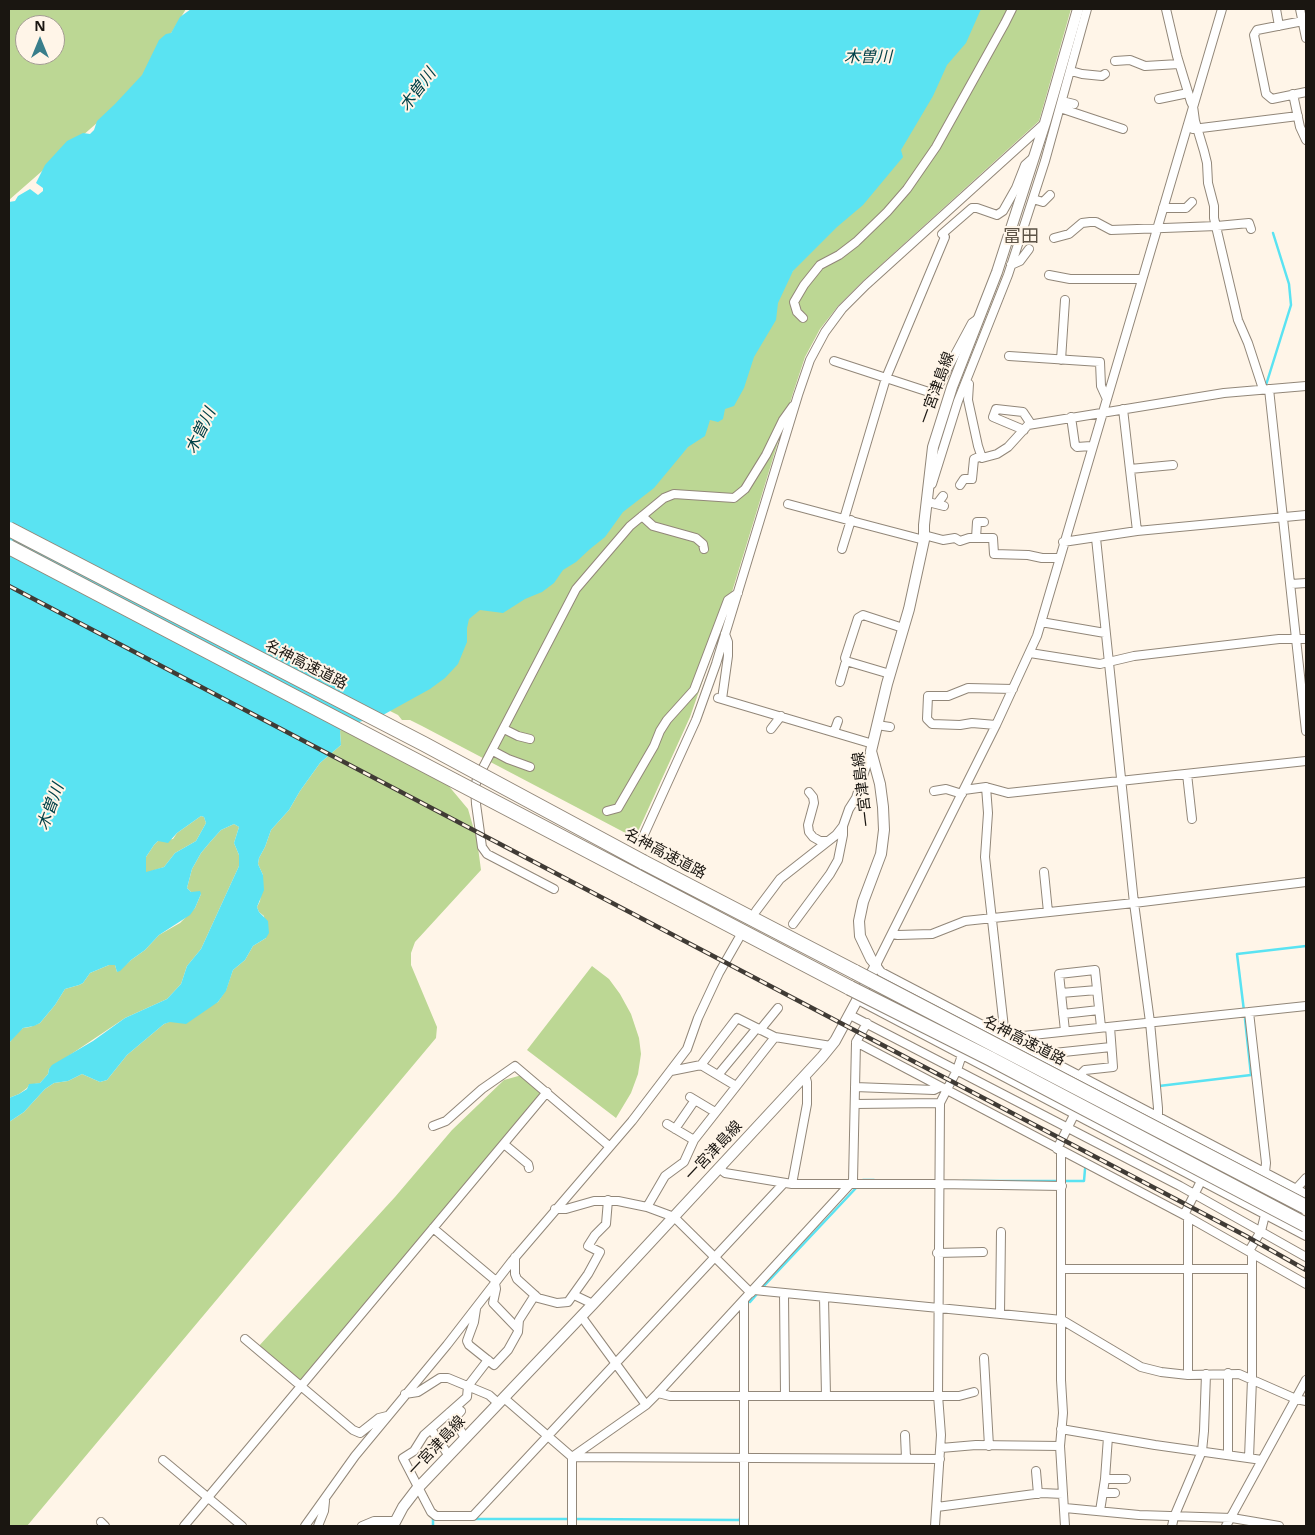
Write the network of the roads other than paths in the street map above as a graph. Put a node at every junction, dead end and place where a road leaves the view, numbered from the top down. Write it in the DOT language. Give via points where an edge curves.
graph roads {
  1 [pos="1012,9"];
  2 [pos="1078,9"];
  3 [pos="1087,9"];
  4 [pos="1166,9"];
  5 [pos="1222,9"];
  6 [pos="1276,9"];
  7 [pos="1300,9"];
  8 [pos="1302,21"];
  9 [pos="1279,26"];
  10 [pos="1306,38"];
  11 [pos="1115,61"];
  12 [pos="1179,64"];
  13 [pos="1071,70"];
  14 [pos="1105,74"];
  15 [pos="1306,92"];
  16 [pos="1188,93"];
  17 [pos="1293,94"];
  18 [pos="1159,99"];
  19 [pos="1061,104"];
  20 [pos="1074,104"];
  21 [pos="1193,106"];
  22 [pos="1298,116"];
  23 [pos="1045,123"];
  24 [pos="1123,129"];
  25 [pos="1198,129"];
  26 [pos="1186,130"];
  27 [pos="1305,135"];
  28 [pos="1034,158"];
  29 [pos="1050,195"];
  30 [pos="1032,199"];
  31 [pos="1192,202"];
  32 [pos="1163,208"];
  33 [pos="1218,226"];
  34 [pos="1158,227"];
  35 [pos="1251,229"];
  36 [pos="1054,238"];
  37 [pos="1029,249"];
  38 [pos="1011,265"];
  39 [pos="1049,275"];
  40 [pos="1142,279"];
  41 [pos="1065,300"];
  42 [pos="980,317"];
  43 [pos="803,318"];
  44 [pos="1009,356"];
  45 [pos="1061,360"];
  46 [pos="834,361"];
  47 [pos="886,378"];
  48 [pos="967,380"];
  49 [pos="1306,386"];
  50 [pos="1266,389"];
  51 [pos="1106,397"];
  52 [pos="795,404"];
  53 [pos="1123,409"];
  54 [pos="1102,412"];
  55 [pos="1071,417"];
  56 [pos="1031,424"];
  57 [pos="1024,430"];
  58 [pos="1092,446"];
  59 [pos="981,456"];
  60 [pos="1173,465"];
  61 [pos="1130,469"];
  62 [pos="960,484"];
  63 [pos="943,496"];
  64 [pos="934,501"];
  65 [pos="788,504"];
  66 [pos="1306,515"];
  67 [pos="642,516"];
  68 [pos="1284,517"];
  69 [pos="848,519"];
  70 [pos="984,522"];
  71 [pos="9,529"];
  72 [pos="1137,531"];
  73 [pos="924,537"];
  74 [pos="976,538"];
  75 [pos="1096,538"];
  76 [pos="1063,542"];
  77 [pos="9,547"];
  78 [pos="704,549"];
  79 [pos="842,549"];
  80 [pos="1059,558"];
  81 [pos="1306,583"];
  82 [pos="1291,584"];
  83 [pos="738,593"];
  84 [pos="1041,622"];
  85 [pos="903,628"];
  86 [pos="1105,633"];
  87 [pos="725,634"];
  88 [pos="1296,639"];
  89 [pos="1306,639"];
  90 [pos="1030,653"];
  91 [pos="846,661"];
  92 [pos="1108,662"];
  93 [pos="890,674"];
  94 [pos="840,682"];
  95 [pos="1013,689"];
  96 [pos="781,716"];
  97 [pos="838,721"];
  98 [pos="877,725"];
  99 [pos="996,725"];
  100 [pos="890,727"];
  101 [pos="504,729"];
  102 [pos="771,729"];
  103 [pos="1306,731"];
  104 [pos="834,732"];
  105 [pos="530,739"];
  106 [pos="872,747"];
  107 [pos="493,751"];
  108 [pos="1306,761"];
  109 [pos="530,767"];
  110 [pos="1187,774"];
  111 [pos="1122,781"];
  112 [pos="986,787"];
  113 [pos="934,790"];
  114 [pos="808,792"];
  115 [pos="963,792"];
  116 [pos="607,812"];
  117 [pos="1192,819"];
  118 [pos="843,826"];
  119 [pos="642,839"];
  120 [pos="828,841"];
  121 [pos="1044,872"];
  122 [pos="1306,882"];
  123 [pos="554,889"];
  124 [pos="1134,903"];
  125 [pos="756,911"];
  126 [pos="1048,912"];
  127 [pos="991,918"];
  128 [pos="793,924"];
  129 [pos="892,934"];
  130 [pos="739,938"];
  131 [pos="876,965"];
  132 [pos="1097,990"];
  133 [pos="1061,993"];
  134 [pos="858,1000"];
  135 [pos="1306,1006"];
  136 [pos="778,1008"];
  137 [pos="1099,1010"];
  138 [pos="1249,1012"];
  139 [pos="1063,1014"];
  140 [pos="850,1015"];
  141 [pos="1150,1022"];
  142 [pos="867,1023"];
  143 [pos="1110,1026"];
  144 [pos="1101,1027"];
  145 [pos="759,1029"];
  146 [pos="1065,1031"];
  147 [pos="1003,1035"];
  148 [pos="775,1037"];
  149 [pos="856,1042"];
  150 [pos="1016,1042"];
  151 [pos="831,1046"];
  152 [pos="1111,1047"];
  153 [pos="962,1055"];
  154 [pos="1048,1059"];
  155 [pos="701,1064"];
  156 [pos="957,1070"];
  157 [pos="671,1071"];
  158 [pos="718,1075"];
  159 [pos="805,1075"];
  160 [pos="1080,1075"];
  161 [pos="1091,1081"];
  162 [pos="736,1086"];
  163 [pos="855,1087"];
  164 [pos="943,1088"];
  165 [pos="547,1092"];
  166 [pos="940,1102"];
  167 [pos="855,1104"];
  168 [pos="715,1112"];
  169 [pos="1075,1114"];
  170 [pos="1158,1115"];
  171 [pos="667,1124"];
  172 [pos="433,1126"];
  173 [pos="1067,1128"];
  174 [pos="675,1129"];
  175 [pos="694,1140"];
  176 [pos="504,1144"];
  177 [pos="609,1146"];
  178 [pos="1219,1148"];
  179 [pos="1059,1150"];
  180 [pos="529,1168"];
  181 [pos="719,1168"];
  182 [pos="1265,1172"];
  183 [pos="1306,1178"];
  184 [pos="1279,1179"];
  185 [pos="1201,1182"];
  186 [pos="788,1184"];
  187 [pos="939,1184"];
  188 [pos="851,1185"];
  189 [pos="1062,1186"];
  190 [pos="1296,1189"];
  191 [pos="1194,1194"];
  192 [pos="1306,1194"];
  193 [pos="608,1200"];
  194 [pos="1306,1206"];
  195 [pos="647,1207"];
  196 [pos="555,1209"];
  197 [pos="1263,1214"];
  198 [pos="1186,1216"];
  199 [pos="674,1217"];
  200 [pos="1306,1224"];
  201 [pos="434,1228"];
  202 [pos="1261,1231"];
  203 [pos="1001,1232"];
  204 [pos="1306,1236"];
  205 [pos="983,1252"];
  206 [pos="1251,1252"];
  207 [pos="937,1253"];
  208 [pos="515,1257"];
  209 [pos="1306,1257"];
  210 [pos="715,1258"];
  211 [pos="1062,1269"];
  212 [pos="1188,1269"];
  213 [pos="1252,1269"];
  214 [pos="495,1282"];
  215 [pos="1306,1284"];
  216 [pos="752,1291"];
  217 [pos="574,1294"];
  218 [pos="784,1294"];
  219 [pos="535,1295"];
  220 [pos="824,1297"];
  221 [pos="744,1300"];
  222 [pos="593,1304"];
  223 [pos="477,1306"];
  224 [pos="937,1308"];
  225 [pos="1000,1314"];
  226 [pos="581,1316"];
  227 [pos="1062,1320"];
  228 [pos="517,1328"];
  229 [pos="245,1339"];
  230 [pos="984,1358"];
  231 [pos="488,1360"];
  232 [pos="616,1363"];
  233 [pos="1228,1373"];
  234 [pos="1188,1374"];
  235 [pos="1206,1374"];
  236 [pos="1252,1378"];
  237 [pos="1306,1380"];
  238 [pos="301,1386"];
  239 [pos="468,1386"];
  240 [pos="974,1392"];
  241 [pos="405,1394"];
  242 [pos="658,1394"];
  243 [pos="744,1395"];
  244 [pos="785,1395"];
  245 [pos="938,1395"];
  246 [pos="826,1396"];
  247 [pos="1296,1399"];
  248 [pos="501,1400"];
  249 [pos="1306,1401"];
  250 [pos="646,1405"];
  251 [pos="461,1411"];
  252 [pos="450,1412"];
  253 [pos="387,1416"];
  254 [pos="454,1419"];
  255 [pos="432,1429"];
  256 [pos="1061,1429"];
  257 [pos="905,1435"];
  258 [pos="548,1436"];
  259 [pos="1108,1437"];
  260 [pos="465,1438"];
  261 [pos="989,1446"];
  262 [pos="1060,1446"];
  263 [pos="941,1448"];
  264 [pos="1202,1452"];
  265 [pos="1228,1455"];
  266 [pos="449,1456"];
  267 [pos="572,1457"];
  268 [pos="745,1458"];
  269 [pos="906,1458"];
  270 [pos="1249,1458"];
  271 [pos="940,1459"];
  272 [pos="163,1460"];
  273 [pos="1262,1460"];
  274 [pos="1036,1471"];
  275 [pos="1105,1479"];
  276 [pos="1126,1479"];
  277 [pos="418,1488"];
  278 [pos="1104,1493"];
  279 [pos="1114,1493"];
  280 [pos="1038,1494"];
  281 [pos="1063,1494"];
  282 [pos="208,1498"];
  283 [pos="325,1500"];
  284 [pos="937,1507"];
  285 [pos="1066,1508"];
  286 [pos="1100,1511"];
  287 [pos="1174,1517"];
  288 [pos="1232,1518"];
  289 [pos="394,1524"];
  290 [pos="184,1526"];
  291 [pos="242,1526"];
  292 [pos="305,1526"];
  293 [pos="318,1526"];
  294 [pos="362,1526"];
  295 [pos="572,1526"];
  296 [pos="744,1526"];
  297 [pos="936,1526"];
  298 [pos="1066,1526"];
  299 [pos="1172,1526"];
  300 [pos="1226,1526"];
  301 [pos="1279,1526"];
  1 -- 43 [label="street" via="940,139 907,189 871,228 839,255 820,265 804,285 794,302"];
  2 -- 23 [label="main road, 一宮津島線"];
  3 -- 13 [label="street"];
  4 -- 12 [label="street"];
  5 -- 21 [label="street"];
  6 -- 9 [label="street"];
  7 -- 8 [label="street"];
  8 -- 9 [label="street"];
  8 -- 10 [label="street"];
  9 -- 17 [label="street" via="1257,30 1254,35 1259,61 1266,94 1272,99"];
  11 -- 12 [label="street" via="1130,60 1144,66"];
  12 -- 16 [label="street"];
  13 -- 14 [label="street" via="1082,74"];
  13 -- 19 [label="street"];
  15 -- 17 [label="street"];
  16 -- 18 [label="street"];
  16 -- 21 [label="street"];
  17 -- 22 [label="street"];
  19 -- 20 [label="street"];
  19 -- 24 [label="street"];
  19 -- 30 [label="street"];
  21 -- 25 [label="street"];
  21 -- 26 [label="street"];
  22 -- 25 [label="street"];
  22 -- 27 [label="street"];
  23 -- 28 [label="main road, 一宮津島線"];
  23 -- 52 [label="street" via="842,309 810,360"];
  25 -- 26 [label="street"];
  25 -- 33 [label="street"];
  26 -- 32 [label="street"];
  28 -- 42 [label="main road, 一宮津島線" via="998,272"];
  28 -- 47 [label="street" via="1025,165 1003,211 997,215 972,208 942,234 945,237"];
  29 -- 30 [label="street" via="1042,202"];
  30 -- 38 [label="street"];
  31 -- 32 [label="street" via="1186,208"];
  32 -- 34 [label="street"];
  33 -- 34 [label="street"];
  33 -- 35 [label="street" via="1248,223"];
  33 -- 50 [label="street" via="1238,320"];
  34 -- 36 [label="street" via="1111,230 1090,222"];
  34 -- 40 [label="street"];
  37 -- 38 [label="street" via="1020,261"];
  38 -- 48 [label="street"];
  39 -- 40 [label="street"];
  40 -- 51 [label="street"];
  41 -- 45 [label="street"];
  42 -- 47 [label="street" via="972,323 932,393"];
  42 -- 64 [label="main road, 一宮津島線" via="933,447"];
  44 -- 45 [label="street"];
  45 -- 51 [label="street" via="1100,362 1100,386"];
  46 -- 47 [label="street"];
  47 -- 69 [label="street"];
  48 -- 59 [label="street" via="968,400"];
  48 -- 64 [label="street" via="958,401"];
  49 -- 50 [label="street"];
  50 -- 53 [label="street"];
  50 -- 68 [label="street"];
  51 -- 54 [label="street"];
  52 -- 67 [label="street" via="745,489 734,498 674,494"];
  52 -- 83 [label="street"];
  53 -- 54 [label="street"];
  53 -- 61 [label="street"];
  54 -- 55 [label="street"];
  54 -- 58 [label="street"];
  55 -- 56 [label="street"];
  55 -- 58 [label="street" via="1075,445"];
  56 -- 57 [label="street"];
  56 -- 57 [label="street" via="1024,409 996,409 994,417"];
  57 -- 59 [label="street" via="998,458"];
  58 -- 76 [label="street"];
  59 -- 62 [label="street" via="974,459 972,479 964,479"];
  60 -- 61 [label="street"];
  61 -- 72 [label="street"];
  63 -- 64 [label="street"];
  64 -- 73 [label="main road, 一宮津島線"];
  65 -- 69 [label="street"];
  66 -- 68 [label="street"];
  67 -- 78 [label="street" via="653,526 696,538"];
  67 -- 101 [label="street" via="576,589"];
  68 -- 72 [label="street"];
  68 -- 82 [label="street"];
  69 -- 73 [label="street"];
  69 -- 79 [label="street"];
  70 -- 74 [label="street" via="977,522"];
  71 -- 194 [label="highway, 名神高速道路, bridge"];
  72 -- 75 [label="street"];
  73 -- 74 [label="street" via="960,541"];
  73 -- 85 [label="main road, 一宮津島線"];
  74 -- 80 [label="street" via="993,538 994,554"];
  75 -- 76 [label="street"];
  75 -- 86 [label="street"];
  76 -- 80 [label="street"];
  77 -- 200 [label="highway, 名神高速道路, bridge"];
  80 -- 84 [label="street"];
  81 -- 82 [label="street"];
  82 -- 88 [label="street"];
  83 -- 87 [label="street"];
  83 -- 116 [label="street" via="728,600 694,690 667,720 618,808"];
  84 -- 86 [label="street"];
  84 -- 90 [label="street"];
  85 -- 91 [label="street" via="862,614"];
  85 -- 93 [label="main road, 一宮津島線"];
  86 -- 92 [label="street"];
  87 -- 96 [label="street" via="728,656 720,698"];
  87 -- 119 [label="street" via="696,720"];
  88 -- 89 [label="street"];
  88 -- 92 [label="street" via="1134,656"];
  88 -- 103 [label="street"];
  90 -- 92 [label="street" via="1100,664"];
  90 -- 95 [label="street"];
  91 -- 93 [label="street"];
  91 -- 94 [label="street"];
  92 -- 111 [label="street"];
  93 -- 98 [label="main road, 一宮津島線"];
  95 -- 99 [label="street"];
  95 -- 99 [label="street" via="968,688 948,696 928,696 927,719 932,724"];
  96 -- 102 [label="street"];
  96 -- 104 [label="street"];
  97 -- 104 [label="street"];
  98 -- 100 [label="street"];
  98 -- 106 [label="main road, 一宮津島線"];
  99 -- 115 [label="street"];
  101 -- 105 [label="street"];
  101 -- 107 [label="street"];
  104 -- 106 [label="street"];
  106 -- 118 [label="street" via="856,798"];
  106 -- 131 [label="main road, 一宮津島線" via="880,784 884,830 881,854 859,921 860,936"];
  107 -- 109 [label="street"];
  107 -- 123 [label="street" via="475,787 482,847 487,854"];
  108 -- 110 [label="street"];
  110 -- 111 [label="street"];
  110 -- 117 [label="street"];
  111 -- 112 [label="street" via="1008,793"];
  111 -- 124 [label="street"];
  112 -- 115 [label="street"];
  112 -- 127 [label="street" via="988,813 984,857"];
  113 -- 115 [label="street"];
  114 -- 120 [label="street" via="814,797 809,832 820,841"];
  115 -- 129 [label="street"];
  118 -- 120 [label="street"];
  118 -- 128 [label="street" via="838,860"];
  120 -- 125 [label="street" via="780,879"];
  121 -- 126 [label="street"];
  122 -- 124 [label="street"];
  124 -- 126 [label="street"];
  124 -- 141 [label="street"];
  126 -- 127 [label="street"];
  127 -- 129 [label="street" via="965,921 932,934"];
  127 -- 147 [label="street"];
  129 -- 131 [label="street"];
  130 -- 157 [label="street" via="719,973 687,1049"];
  131 -- 134 [label="main road, 一宮津島線"];
  131 -- 147 [label="street" via="882,972"];
  132 -- 133 [label="street"];
  132 -- 133 [label="street" via="1095,970 1059,974"];
  132 -- 137 [label="street"];
  133 -- 139 [label="street"];
  134 -- 140 [label="main road, 一宮津島線"];
  134 -- 153 [label="street"];
  135 -- 138 [label="street"];
  136 -- 145 [label="street"];
  137 -- 139 [label="street"];
  137 -- 144 [label="street"];
  138 -- 141 [label="street"];
  138 -- 182 [label="street"];
  139 -- 146 [label="street"];
  140 -- 142 [label="street"];
  140 -- 151 [label="main road, 一宮津島線"];
  141 -- 143 [label="street"];
  141 -- 170 [label="street"];
  142 -- 149 [label="street"];
  142 -- 156 [label="street"];
  143 -- 144 [label="street"];
  143 -- 152 [label="street"];
  144 -- 146 [label="street"];
  145 -- 148 [label="street"];
  145 -- 155 [label="street" via="737,1018"];
  145 -- 158 [label="street"];
  146 -- 150 [label="street" via="1023,1036"];
  147 -- 150 [label="street"];
  148 -- 151 [label="street"];
  148 -- 162 [label="street"];
  149 -- 163 [label="street"];
  149 -- 164 [label="street"];
  150 -- 154 [label="street"];
  151 -- 159 [label="main road, 一宮津島線"];
  152 -- 154 [label="street" via="1054,1053"];
  152 -- 160 [label="street" via="1113,1067 1085,1070"];
  153 -- 156 [label="street"];
  153 -- 169 [label="street"];
  154 -- 160 [label="street"];
  155 -- 157 [label="street"];
  155 -- 158 [label="street"];
  156 -- 164 [label="street"];
  156 -- 173 [label="street"];
  157 -- 177 [label="street"];
  158 -- 162 [label="street"];
  159 -- 181 [label="main road, 一宮津島線"];
  159 -- 186 [label="street" via="807,1104"];
  160 -- 161 [label="street"];
  161 -- 169 [label="street"];
  161 -- 170 [label="street"];
  162 -- 168 [label="street"];
  163 -- 164 [label="street"];
  163 -- 167 [label="street"];
  164 -- 166 [label="street"];
  164 -- 179 [label="street"];
  165 -- 172 [label="street" via="515,1066 482,1089 446,1121"];
  165 -- 176 [label="street"];
  165 -- 177 [label="street"];
  166 -- 167 [label="street"];
  166 -- 187 [label="street"];
  167 -- 188 [label="street"];
  168 -- 174 [label="street" via="692,1098"];
  168 -- 175 [label="street"];
  169 -- 173 [label="street"];
  169 -- 185 [label="street"];
  170 -- 178 [label="street"];
  171 -- 174 [label="street"];
  173 -- 179 [label="street"];
  173 -- 191 [label="street"];
  174 -- 175 [label="street"];
  175 -- 195 [label="street" via="684,1162 665,1176"];
  176 -- 180 [label="street"];
  176 -- 201 [label="street"];
  177 -- 196 [label="street"];
  178 -- 182 [label="street"];
  178 -- 185 [label="street"];
  179 -- 189 [label="street"];
  179 -- 198 [label="street"];
  181 -- 186 [label="street" via="725,1172"];
  181 -- 199 [label="main road, 一宮津島線"];
  182 -- 184 [label="street"];
  183 -- 190 [label="street"];
  184 -- 190 [label="street"];
  184 -- 197 [label="street"];
  185 -- 191 [label="street"];
  185 -- 197 [label="street"];
  186 -- 188 [label="street"];
  186 -- 210 [label="street"];
  187 -- 188 [label="street"];
  187 -- 189 [label="street"];
  187 -- 207 [label="street"];
  188 -- 216 [label="street"];
  189 -- 211 [label="street"];
  190 -- 192 [label="street"];
  191 -- 198 [label="street"];
  191 -- 202 [label="street"];
  193 -- 195 [label="street"];
  193 -- 196 [label="street"];
  193 -- 217 [label="street" via="606,1224 588,1246 600,1252"];
  195 -- 199 [label="street"];
  196 -- 208 [label="street"];
  197 -- 202 [label="street"];
  197 -- 204 [label="street"];
  198 -- 206 [label="street"];
  198 -- 212 [label="street"];
  199 -- 210 [label="street"];
  199 -- 222 [label="main road, 一宮津島線"];
  201 -- 214 [label="street"];
  201 -- 238 [label="street"];
  202 -- 206 [label="street"];
  202 -- 209 [label="street"];
  203 -- 225 [label="street"];
  205 -- 207 [label="street"];
  206 -- 213 [label="street"];
  206 -- 215 [label="street"];
  207 -- 224 [label="street"];
  208 -- 214 [label="street"];
  208 -- 219 [label="street" via="517,1279"];
  210 -- 216 [label="street"];
  210 -- 232 [label="street"];
  211 -- 212 [label="street"];
  211 -- 227 [label="street"];
  212 -- 213 [label="street"];
  212 -- 234 [label="street"];
  213 -- 236 [label="street"];
  214 -- 223 [label="street"];
  214 -- 228 [label="street" via="493,1302"];
  216 -- 218 [label="street"];
  216 -- 221 [label="street"];
  217 -- 219 [label="street" via="562,1304"];
  217 -- 222 [label="street"];
  218 -- 220 [label="street"];
  218 -- 244 [label="street"];
  219 -- 228 [label="street"];
  220 -- 224 [label="street"];
  220 -- 246 [label="street"];
  221 -- 242 [label="street"];
  221 -- 243 [label="street"];
  222 -- 226 [label="main road, 一宮津島線"];
  223 -- 231 [label="street" via="467,1341"];
  223 -- 241 [label="street"];
  224 -- 225 [label="street"];
  224 -- 245 [label="street"];
  225 -- 227 [label="street"];
  226 -- 232 [label="street"];
  226 -- 248 [label="main road, 一宮津島線"];
  227 -- 234 [label="street" via="1141,1367"];
  227 -- 256 [label="street"];
  228 -- 231 [label="street" via="508,1350 494,1365"];
  229 -- 238 [label="street"];
  230 -- 261 [label="street"];
  231 -- 239 [label="street"];
  232 -- 250 [label="street"];
  232 -- 258 [label="street"];
  233 -- 235 [label="street"];
  233 -- 236 [label="street"];
  233 -- 265 [label="street"];
  234 -- 235 [label="street"];
  235 -- 264 [label="street"];
  236 -- 247 [label="street"];
  236 -- 270 [label="street"];
  237 -- 247 [label="street"];
  238 -- 253 [label="street" via="360,1433 379,1418"];
  238 -- 282 [label="street"];
  239 -- 241 [label="street" via="440,1378 418,1392"];
  239 -- 248 [label="street"];
  239 -- 252 [label="street" via="467,1397"];
  240 -- 245 [label="street" via="959,1396"];
  241 -- 253 [label="street"];
  242 -- 243 [label="street"];
  242 -- 250 [label="street"];
  243 -- 244 [label="street"];
  243 -- 268 [label="street"];
  244 -- 246 [label="street"];
  245 -- 246 [label="street"];
  245 -- 263 [label="street"];
  247 -- 249 [label="street"];
  247 -- 273 [label="street"];
  248 -- 258 [label="street"];
  248 -- 260 [label="main road, 一宮津島線"];
  250 -- 267 [label="street"];
  251 -- 254 [label="street"];
  252 -- 254 [label="street"];
  252 -- 255 [label="street"];
  253 -- 283 [label="street"];
  254 -- 260 [label="street"];
  255 -- 266 [label="street"];
  255 -- 277 [label="street" via="414,1451 403,1458"];
  256 -- 259 [label="street"];
  256 -- 262 [label="street"];
  257 -- 269 [label="street"];
  258 -- 267 [label="street"];
  258 -- 277 [label="street" via="473,1516 436,1516"];
  259 -- 264 [label="street"];
  259 -- 275 [label="street"];
  260 -- 266 [label="main road, 一宮津島線"];
  261 -- 262 [label="street"];
  261 -- 263 [label="street"];
  262 -- 281 [label="street"];
  263 -- 271 [label="street"];
  264 -- 265 [label="street"];
  264 -- 287 [label="street"];
  265 -- 270 [label="street"];
  266 -- 277 [label="main road, 一宮津島線"];
  267 -- 268 [label="street"];
  267 -- 295 [label="street"];
  268 -- 269 [label="street"];
  268 -- 296 [label="street"];
  269 -- 271 [label="street"];
  270 -- 273 [label="street"];
  271 -- 284 [label="street"];
  272 -- 282 [label="street"];
  273 -- 288 [label="street"];
  274 -- 280 [label="street"];
  275 -- 276 [label="street"];
  275 -- 278 [label="street"];
  277 -- 289 [label="main road, 一宮津島線"];
  278 -- 279 [label="street"];
  278 -- 286 [label="street"];
  280 -- 281 [label="street"];
  280 -- 284 [label="street"];
  281 -- 285 [label="street"];
  282 -- 290 [label="street"];
  282 -- 291 [label="street"];
  283 -- 292 [label="street"];
  283 -- 293 [label="street"];
  284 -- 297 [label="street"];
  285 -- 286 [label="street"];
  285 -- 298 [label="street"];
  286 -- 287 [label="street"];
  287 -- 288 [label="street"];
  287 -- 299 [label="street"];
  288 -- 300 [label="street"];
  288 -- 301 [label="street"];
  289 -- 294 [label="street" via="374,1521"];
}
